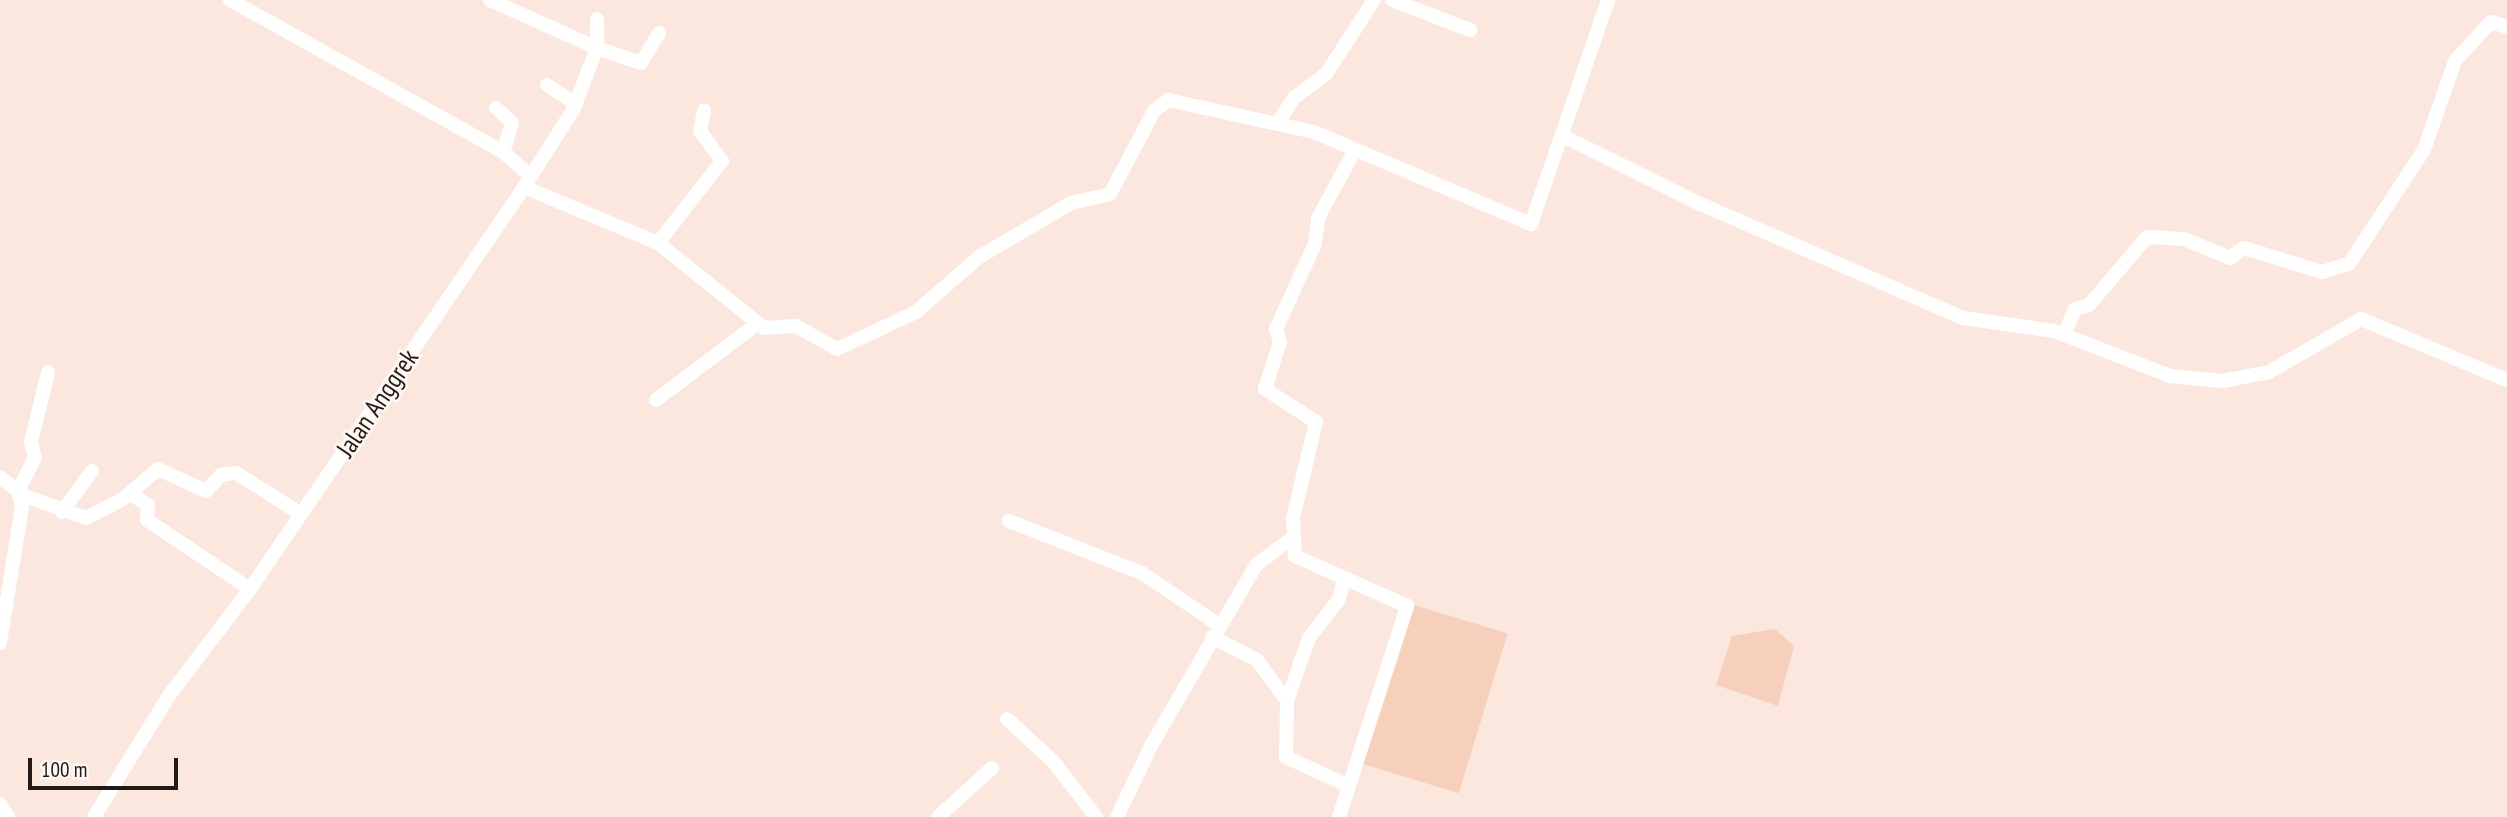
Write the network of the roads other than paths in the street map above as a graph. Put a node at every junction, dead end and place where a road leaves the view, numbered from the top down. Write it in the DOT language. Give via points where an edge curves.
graph roads {
  1 [pos="230,0"];
  2 [pos="490,0"];
  3 [pos="1374,0"];
  4 [pos="1392,0"];
  5 [pos="1608,0"];
  6 [pos="1412,4"];
  7 [pos="597,19"];
  8 [pos="2507,27"];
  9 [pos="1470,30"];
  10 [pos="659,33"];
  11 [pos="597,48"];
  12 [pos="547,85"];
  13 [pos="576,104"];
  14 [pos="496,108"];
  15 [pos="704,110"];
  16 [pos="1277,124"];
  17 [pos="1563,136"];
  18 [pos="1355,150"];
  19 [pos="503,152"];
  20 [pos="527,181"];
  21 [pos="657,243"];
  22 [pos="757,324"];
  23 [pos="2064,334"];
  24 [pos="48,372"];
  25 [pos="2507,380"];
  26 [pos="656,400"];
  27 [pos="92,471"];
  28 [pos="0,477"];
  29 [pos="19,493"];
  30 [pos="131,494"];
  31 [pos="62,512"];
  32 [pos="302,514"];
  33 [pos="1009,521"];
  34 [pos="1292,538"];
  35 [pos="1343,580"];
  36 [pos="250,589"];
  37 [pos="1216,631"];
  38 [pos="0,643"];
  39 [pos="1287,701"];
  40 [pos="1007,719"];
  41 [pos="992,768"];
  42 [pos="1349,786"];
  43 [pos="0,804"];
  44 [pos="8,817"];
  45 [pos="94,817"];
  46 [pos="938,817"];
  47 [pos="1096,817"];
  48 [pos="1117,817"];
  49 [pos="1339,817"];
  1 -- 19 [label="street"];
  2 -- 11 [label="street"];
  3 -- 16 [label="street" via="1326,74 1294,98"];
  4 -- 6 [label="street"];
  5 -- 17 [label="street"];
  6 -- 9 [label="street"];
  7 -- 11 [label="street"];
  8 -- 23 [label="street" via="2491,22 2455,61 2424,150 2349,264 2322,272 2244,248 2230,258 2184,239 2147,237 2089,305 2075,309"];
  10 -- 11 [label="street" via="641,63"];
  11 -- 13 [label="street, Jalan Anggrek"];
  12 -- 13 [label="street"];
  13 -- 20 [label="street, Jalan Anggrek"];
  14 -- 19 [label="street" via="512,123"];
  15 -- 21 [label="street" via="700,131 723,158"];
  16 -- 18 [label="street"];
  16 -- 22 [label="street" via="1233,118 1179,99 1161,102 1110,194 1071,203 985,253 910,315 837,349 796,326 771,330"];
  17 -- 18 [label="street" via="1531,224"];
  17 -- 23 [label="street" via="1696,202 1963,318"];
  18 -- 34 [label="street" via="1318,218 1315,244 1276,329 1280,342 1265,390 1317,422"];
  19 -- 20 [label="street"];
  20 -- 21 [label="street"];
  20 -- 32 [label="street, Jalan Anggrek"];
  21 -- 22 [label="street"];
  22 -- 26 [label="street"];
  23 -- 25 [label="street" via="2158,372 2222,380 2269,372 2361,319"];
  24 -- 29 [label="street" via="31,442 36,458"];
  27 -- 31 [label="street"];
  28 -- 29 [label="street"];
  29 -- 31 [label="street"];
  29 -- 38 [label="street"];
  30 -- 31 [label="street" via="86,518"];
  30 -- 32 [label="street" via="158,468 206,491 221,475 236,473"];
  30 -- 36 [label="street" via="148,505 147,520"];
  32 -- 36 [label="street, Jalan Anggrek"];
  33 -- 37 [label="street" via="1142,573"];
  34 -- 35 [label="street" via="1303,564"];
  34 -- 37 [label="street" via="1260,559"];
  35 -- 39 [label="street" via="1339,599 1309,638"];
  35 -- 42 [label="street" via="1407,606"];
  36 -- 45 [label="street, Jalan Anggrek" via="168,697"];
  37 -- 39 [label="street" via="1257,660"];
  37 -- 48 [label="street"];
  39 -- 42 [label="street" via="1286,757"];
  40 -- 47 [label="street" via="1053,761"];
  41 -- 46 [label="street"];
  42 -- 49 [label="street"];
  43 -- 44 [label="street"];
}
